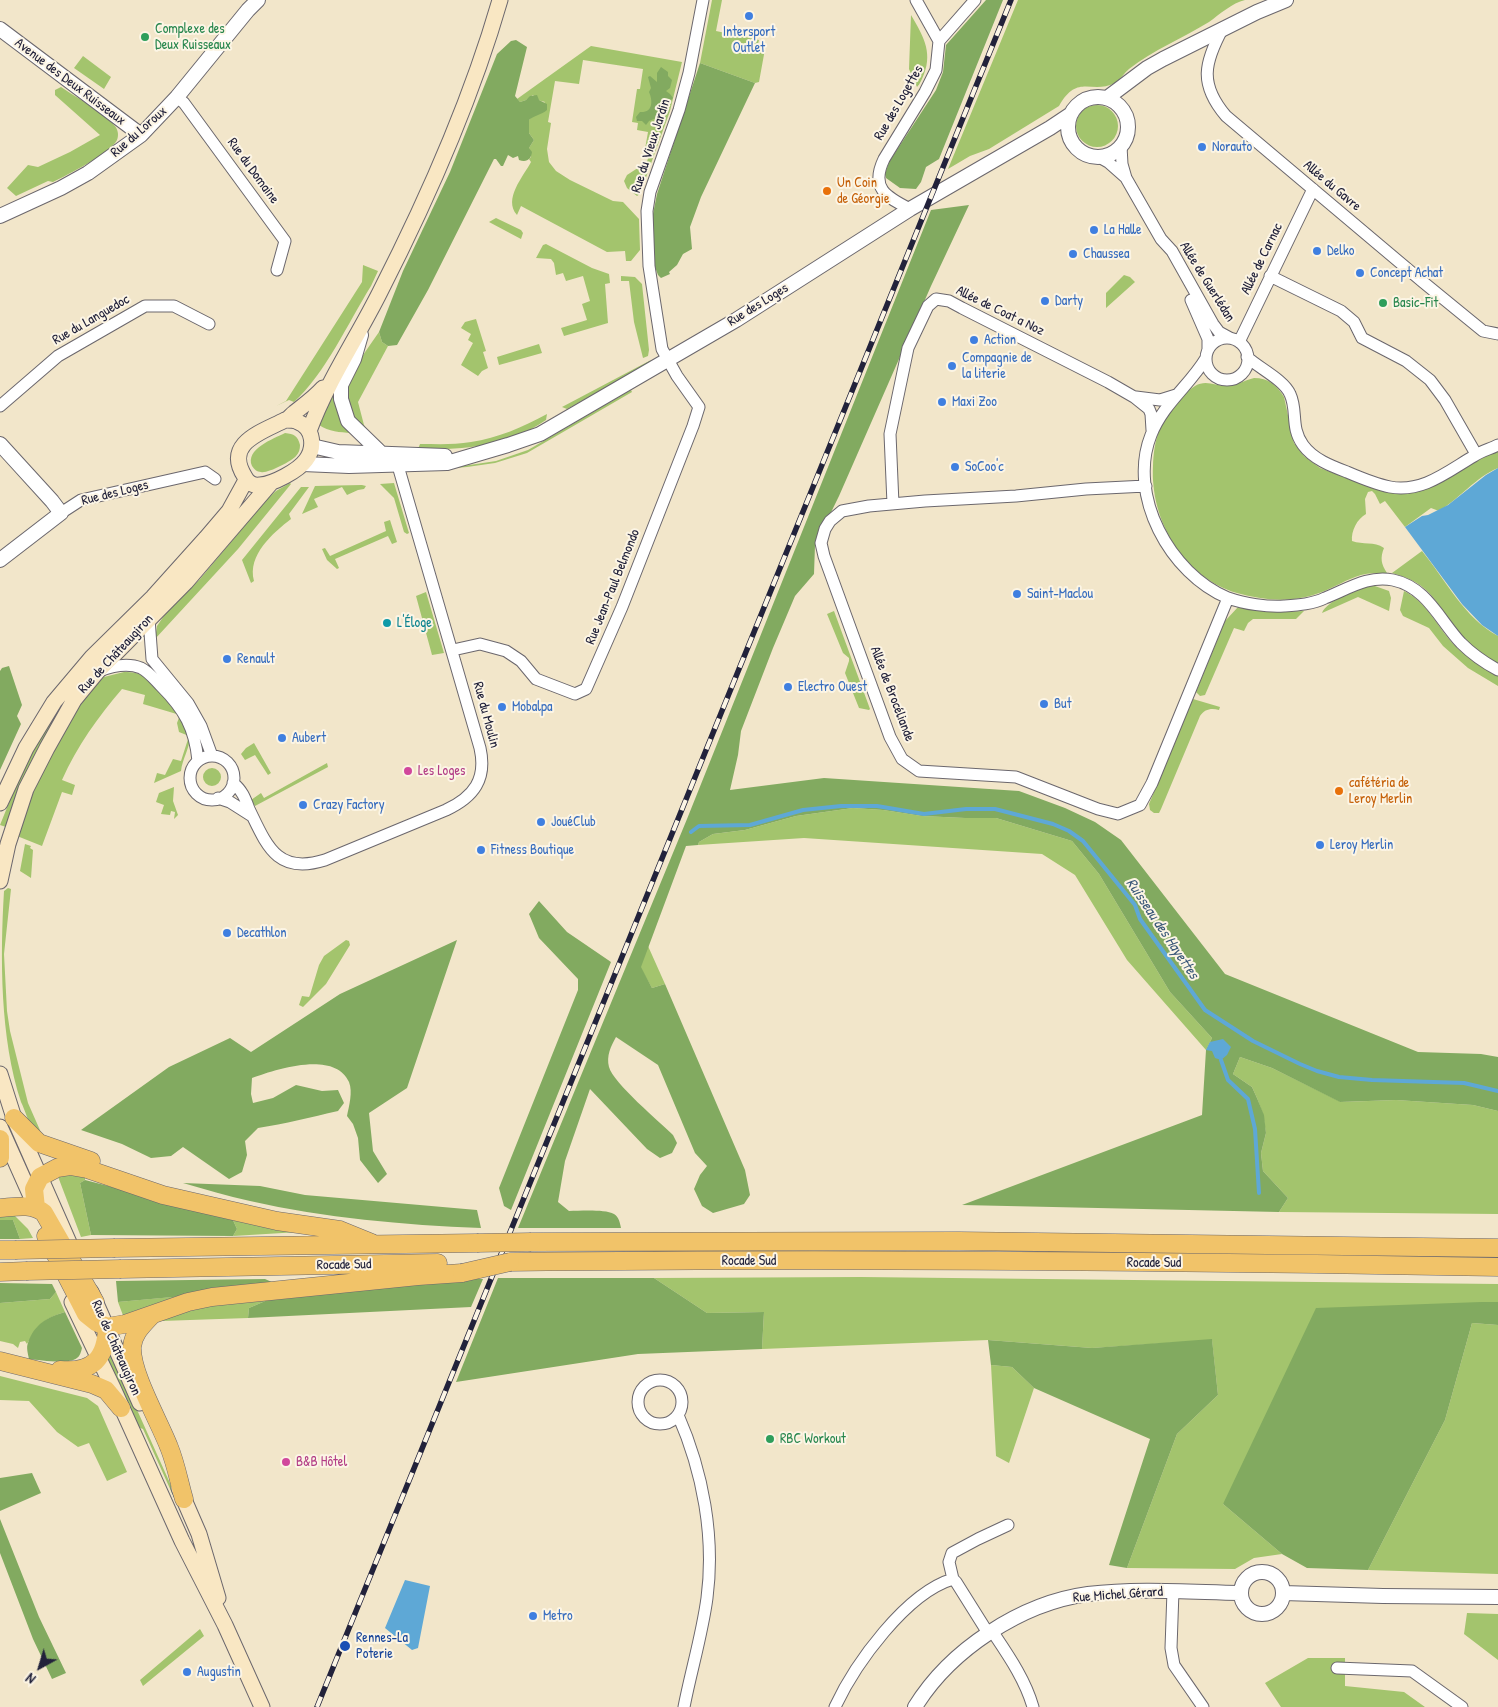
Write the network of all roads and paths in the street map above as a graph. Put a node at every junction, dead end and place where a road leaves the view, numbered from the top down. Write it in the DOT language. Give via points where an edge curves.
graph roads {
  1 [pos="258,0"];
  2 [pos="500,0"];
  3 [pos="703,0"];
  4 [pos="916,0"];
  5 [pos="975,0"];
  6 [pos="1286,0"];
  7 [pos="250,5"];
  8 [pos="1223,28"];
  9 [pos="0,29"];
  10 [pos="938,41"];
  11 [pos="1133,78"];
  12 [pos="177,97"];
  13 [pos="1107,98"];
  14 [pos="1124,113"];
  15 [pos="1071,114"];
  16 [pos="1041,133"];
  17 [pos="141,135"];
  18 [pos="1071,140"];
  19 [pos="1120,146"];
  20 [pos="1099,156"];
  21 [pos="1126,178"];
  22 [pos="1313,189"];
  23 [pos="910,209"];
  24 [pos="0,216"];
  25 [pos="1161,239"];
  26 [pos="277,270"];
  27 [pos="1270,276"];
  28 [pos="209,324"];
  29 [pos="364,325"];
  30 [pos="1498,334"];
  31 [pos="1234,340"];
  32 [pos="1207,353"];
  33 [pos="1247,357"];
  34 [pos="668,360"];
  35 [pos="334,376"];
  36 [pos="1176,395"];
  37 [pos="1134,397"];
  38 [pos="0,406"];
  39 [pos="287,420"];
  40 [pos="1151,435"];
  41 [pos="311,438"];
  42 [pos="0,444"];
  43 [pos="1498,445"];
  44 [pos="1476,454"];
  45 [pos="392,458"];
  46 [pos="303,464"];
  47 [pos="215,479"];
  48 [pos="246,480"];
  49 [pos="270,484"];
  50 [pos="1146,486"];
  51 [pos="893,504"];
  52 [pos="60,513"];
  53 [pos="0,560"];
  54 [pos="1228,598"];
  55 [pos="149,619"];
  56 [pos="453,650"];
  57 [pos="1498,670"];
  58 [pos="97,672"];
  59 [pos="212,756"];
  60 [pos="198,761"];
  61 [pos="233,783"];
  62 [pos="218,798"];
  63 [pos="0,803"];
  64 [pos="254,818"];
  65 [pos="0,878"];
  66 [pos="0,1074"];
  67 [pos="7,1123"];
  68 [pos="0,1139"];
  69 [pos="0,1158"];
  70 [pos="40,1177"];
  71 [pos="193,1202"];
  72 [pos="0,1208"];
  73 [pos="36,1208"];
  74 [pos="46,1236"];
  75 [pos="372,1243"];
  76 [pos="1498,1248"];
  77 [pos="7,1250"];
  78 [pos="465,1268"];
  79 [pos="1498,1268"];
  80 [pos="0,1272"];
  81 [pos="95,1302"];
  82 [pos="153,1314"];
  83 [pos="107,1327"];
  84 [pos="99,1358"];
  85 [pos="0,1361"];
  86 [pos="27,1367"];
  87 [pos="121,1408"];
  88 [pos="678,1415"];
  89 [pos="184,1500"];
  90 [pos="1008,1525"];
  91 [pos="953,1579"];
  92 [pos="1173,1591"];
  93 [pos="1240,1593"];
  94 [pos="1283,1593"];
  95 [pos="1498,1597"];
  96 [pos="226,1625"];
  97 [pos="990,1632"];
  98 [pos="1337,1668"];
  99 [pos="262,1707"];
  100 [pos="684,1707"];
  101 [pos="835,1707"];
  102 [pos="915,1707"];
  103 [pos="1033,1707"];
  104 [pos="1203,1707"];
  105 [pos="1462,1707"];
  1 -- 7 [label="street, Rue du Loroux"];
  2 -- 29 [label="main road" via="450,141"];
  3 -- 34 [label="street, Rue du Vieux Jardin" via="689,73 650,192 647,211 649,266 662,348"];
  4 -- 10 [label="street"];
  5 -- 10 [label="street"];
  6 -- 8 [label="street"];
  7 -- 12 [label="street, Rue du Loroux"];
  8 -- 11 [label="street"];
  8 -- 22 [label="street, Allée du Gavre" via="1207,62 1206,73 1212,98 1226,116"];
  9 -- 17 [label="street, Avenue des Deux Ruisseaux"];
  10 -- 23 [label="street, Rue des Logettes" via="936,70 884,158 878,177 881,188 890,199"];
  11 -- 13 [label="street"];
  11 -- 14 [label="street"];
  12 -- 17 [label="street, Rue du Loroux"];
  12 -- 26 [label="street, Rue du Domaine" via="285,241"];
  13 -- 14 [label="street"];
  13 -- 15 [label="street" via="1089,98 1078,104"];
  14 -- 19 [label="street" via="1128,126"];
  15 -- 16 [label="street, Rue des Loges"];
  15 -- 18 [label="street" via="1068,127"];
  16 -- 18 [label="street"];
  16 -- 23 [label="street, Rue des Loges"];
  17 -- 24 [label="street, Rue du Loroux" via="88,173"];
  18 -- 20 [label="street" via="1082,152"];
  19 -- 20 [label="street"];
  19 -- 21 [label="street, Allée de Guerlédan"];
  20 -- 21 [label="street, Allée de Guerlédan"];
  21 -- 25 [label="street, Allée de Guerlédan"];
  22 -- 27 [label="street, Allée de Carnac"];
  22 -- 30 [label="street, Allée du Gavre" via="1483,330"];
  23 -- 34 [label="street, Rue des Loges"];
  25 -- 31 [label="street, Allée de Guerlédan" via="1172,251 1213,324"];
  25 -- 32 [label="street, Allée de Guerlédan" via="1198,312 1208,339"];
  27 -- 31 [label="street, Allée de Carnac"];
  27 -- 44 [label="street" via="1341,311 1354,322 1362,338 1406,361 1430,380"];
  28 -- 38 [label="street, Rue du Languedoc" via="174,306 145,306 58,356"];
  29 -- 35 [label="main road"];
  29 -- 45 [label="street" via="354,359 341,385 341,399 348,421"];
  31 -- 32 [label="street" via="1219,339"];
  31 -- 33 [label="street" via="1245,349"];
  32 -- 33 [label="street" via="1206,363 1212,373 1227,380 1242,373"];
  32 -- 36 [label="street" via="1200,367"];
  33 -- 44 [label="street" via="1289,391 1295,428 1304,447 1319,460 1373,483 1414,487 1431,482"];
  34 -- 45 [label="street, Rue des Loges" via="540,434 466,457"];
  34 -- 56 [label="street, Rue Jean-Paul Belmondo" via="699,407 622,607 586,689 575,694 536,679 522,661 480,644"];
  35 -- 39 [label="main road"];
  35 -- 41 [label="main road" via="317,409"];
  36 -- 37 [label="street, Allée de Coat a Noz" via="1160,400"];
  36 -- 40 [label="street"];
  37 -- 40 [label="street, Allée de Coat a Noz" via="1149,409 1153,420"];
  37 -- 51 [label="street, Allée de Coat a Noz" via="949,301 936,299 928,306 908,348 890,434"];
  39 -- 41 [label="main road" via="299,422"];
  39 -- 48 [label="main road" via="256,434 241,448 238,459"];
  40 -- 50 [label="street"];
  41 -- 45 [label="street, Rue des Loges" via="338,452"];
  41 -- 46 [label="main road"];
  42 -- 52 [label="street"];
  43 -- 44 [label="street"];
  45 -- 46 [label="street, Rue des Loges" via="349,466"];
  45 -- 56 [label="street, Rue du Moulin"];
  46 -- 49 [label="main road"];
  47 -- 52 [label="street, Rue des Loges" via="205,472 81,500"];
  48 -- 49 [label="main road" via="258,486"];
  48 -- 63 [label="main road, Rue de Châteaugiron" via="229,510 206,538 153,597 92,657 54,702 26,748"];
  49 -- 55 [label="main road, Rue de Châteaugiron" via="211,554"];
  50 -- 51 [label="street, Allée de Brocéliande"];
  50 -- 54 [label="street" via="1152,514 1167,545 1192,574"];
  51 -- 54 [label="street, Allée de Brocéliande" via="842,511 830,521 822,542 824,556 890,737 902,759 918,771 1016,777 1118,814 1140,805"];
  52 -- 53 [label="street, Rue des Loges"];
  54 -- 57 [label="street" via="1265,605 1304,604 1362,582 1395,580 1421,594 1461,643"];
  55 -- 58 [label="main road, Rue de Châteaugiron"];
  55 -- 59 [label="street" via="152,659 188,703"];
  56 -- 64 [label="street, Rue du Moulin" via="484,762 478,784 465,800 310,865 294,864 279,857 270,849"];
  58 -- 60 [label="street" via="110,666 124,666 140,668 150,674 184,712 194,734"];
  58 -- 65 [label="main road, Rue de Châteaugiron" via="74,700 36,768 17,814"];
  59 -- 60 [label="street"];
  59 -- 61 [label="street" via="228,763 234,774"];
  60 -- 62 [label="street" via="190,774 194,789 206,798"];
  61 -- 62 [label="street" via="229,791"];
  61 -- 64 [label="street, Rue du Moulin" via="241,790"];
  62 -- 64 [label="street, Rue du Moulin"];
  66 -- 67 [label="main road, Rue de Châteaugiron"];
  67 -- 70 [label="main road, Rue de Châteaugiron"];
  67 -- 71 [label="highway" via="44,1145"];
  67 -- 73 [label="main road, Rue de Châteaugiron"];
  68 -- 69 [label="highway"];
  70 -- 71 [label="highway" via="57,1168 70,1166"];
  70 -- 73 [label="highway" via="34,1189"];
  70 -- 81 [label="main road, Rue de Châteaugiron"];
  71 -- 75 [label="highway" via="277,1221 340,1230"];
  72 -- 73 [label="highway"];
  73 -- 74 [label="main road, Rue de Châteaugiron"];
  73 -- 81 [label="highway" via="48,1218"];
  74 -- 83 [label="highway" via="86,1314"];
  74 -- 84 [label="main road, Rue de Châteaugiron" via="76,1312"];
  75 -- 76 [label="highway, Rocade Sud, bridge" via="959,1241"];
  75 -- 77 [label="highway, Rocade Sud, bridge"];
  78 -- 79 [label="highway, Rocade Sud, bridge" via="516,1262 953,1261"];
  78 -- 80 [label="highway, Rocade Sud, bridge"];
  78 -- 82 [label="highway" via="418,1276 212,1297"];
  81 -- 83 [label="main road, Rue de Châteaugiron"];
  82 -- 83 [label="highway"];
  82 -- 89 [label="highway" via="134,1337 134,1361 170,1449"];
  83 -- 84 [label="highway" via="104,1351"];
  83 -- 89 [label="main road, Rue de Châteaugiron"];
  84 -- 86 [label="highway" via="83,1369 70,1371"];
  84 -- 87 [label="main road, Rue de Châteaugiron"];
  85 -- 86 [label="highway"];
  86 -- 87 [label="highway" via="106,1390"];
  87 -- 96 [label="main road, Rue de Châteaugiron" via="182,1541"];
  88 -- 88 [label="street" via="682,1397 671,1382 656,1379 643,1386 637,1401 648,1421 661,1424 674,1420"];
  88 -- 100 [label="street" via="689,1439 703,1493 709,1551 706,1600"];
  89 -- 96 [label="main road, Rue de Châteaugiron" via="208,1558"];
  90 -- 91 [label="street" via="952,1553 949,1562"];
  91 -- 97 [label="street"];
  91 -- 101 [label="street" via="932,1588 888,1628 851,1678"];
  92 -- 93 [label="street, Rue Michel Gérard"];
  92 -- 97 [label="street, Rue Michel Gérard" via="1088,1594 1070,1598 1037,1608"];
  92 -- 104 [label="street" via="1171,1648 1174,1664"];
  93 -- 94 [label="street" via="1247,1577 1266,1572 1276,1577"];
  93 -- 94 [label="street" via="1248,1610 1262,1615 1276,1610"];
  94 -- 95 [label="street"];
  96 -- 99 [label="main road, Rue de Châteaugiron"];
  97 -- 102 [label="street, Rue Michel Gérard" via="952,1662"];
  97 -- 103 [label="street" via="1018,1670"];
  98 -- 105 [label="street" via="1412,1670"];
}
